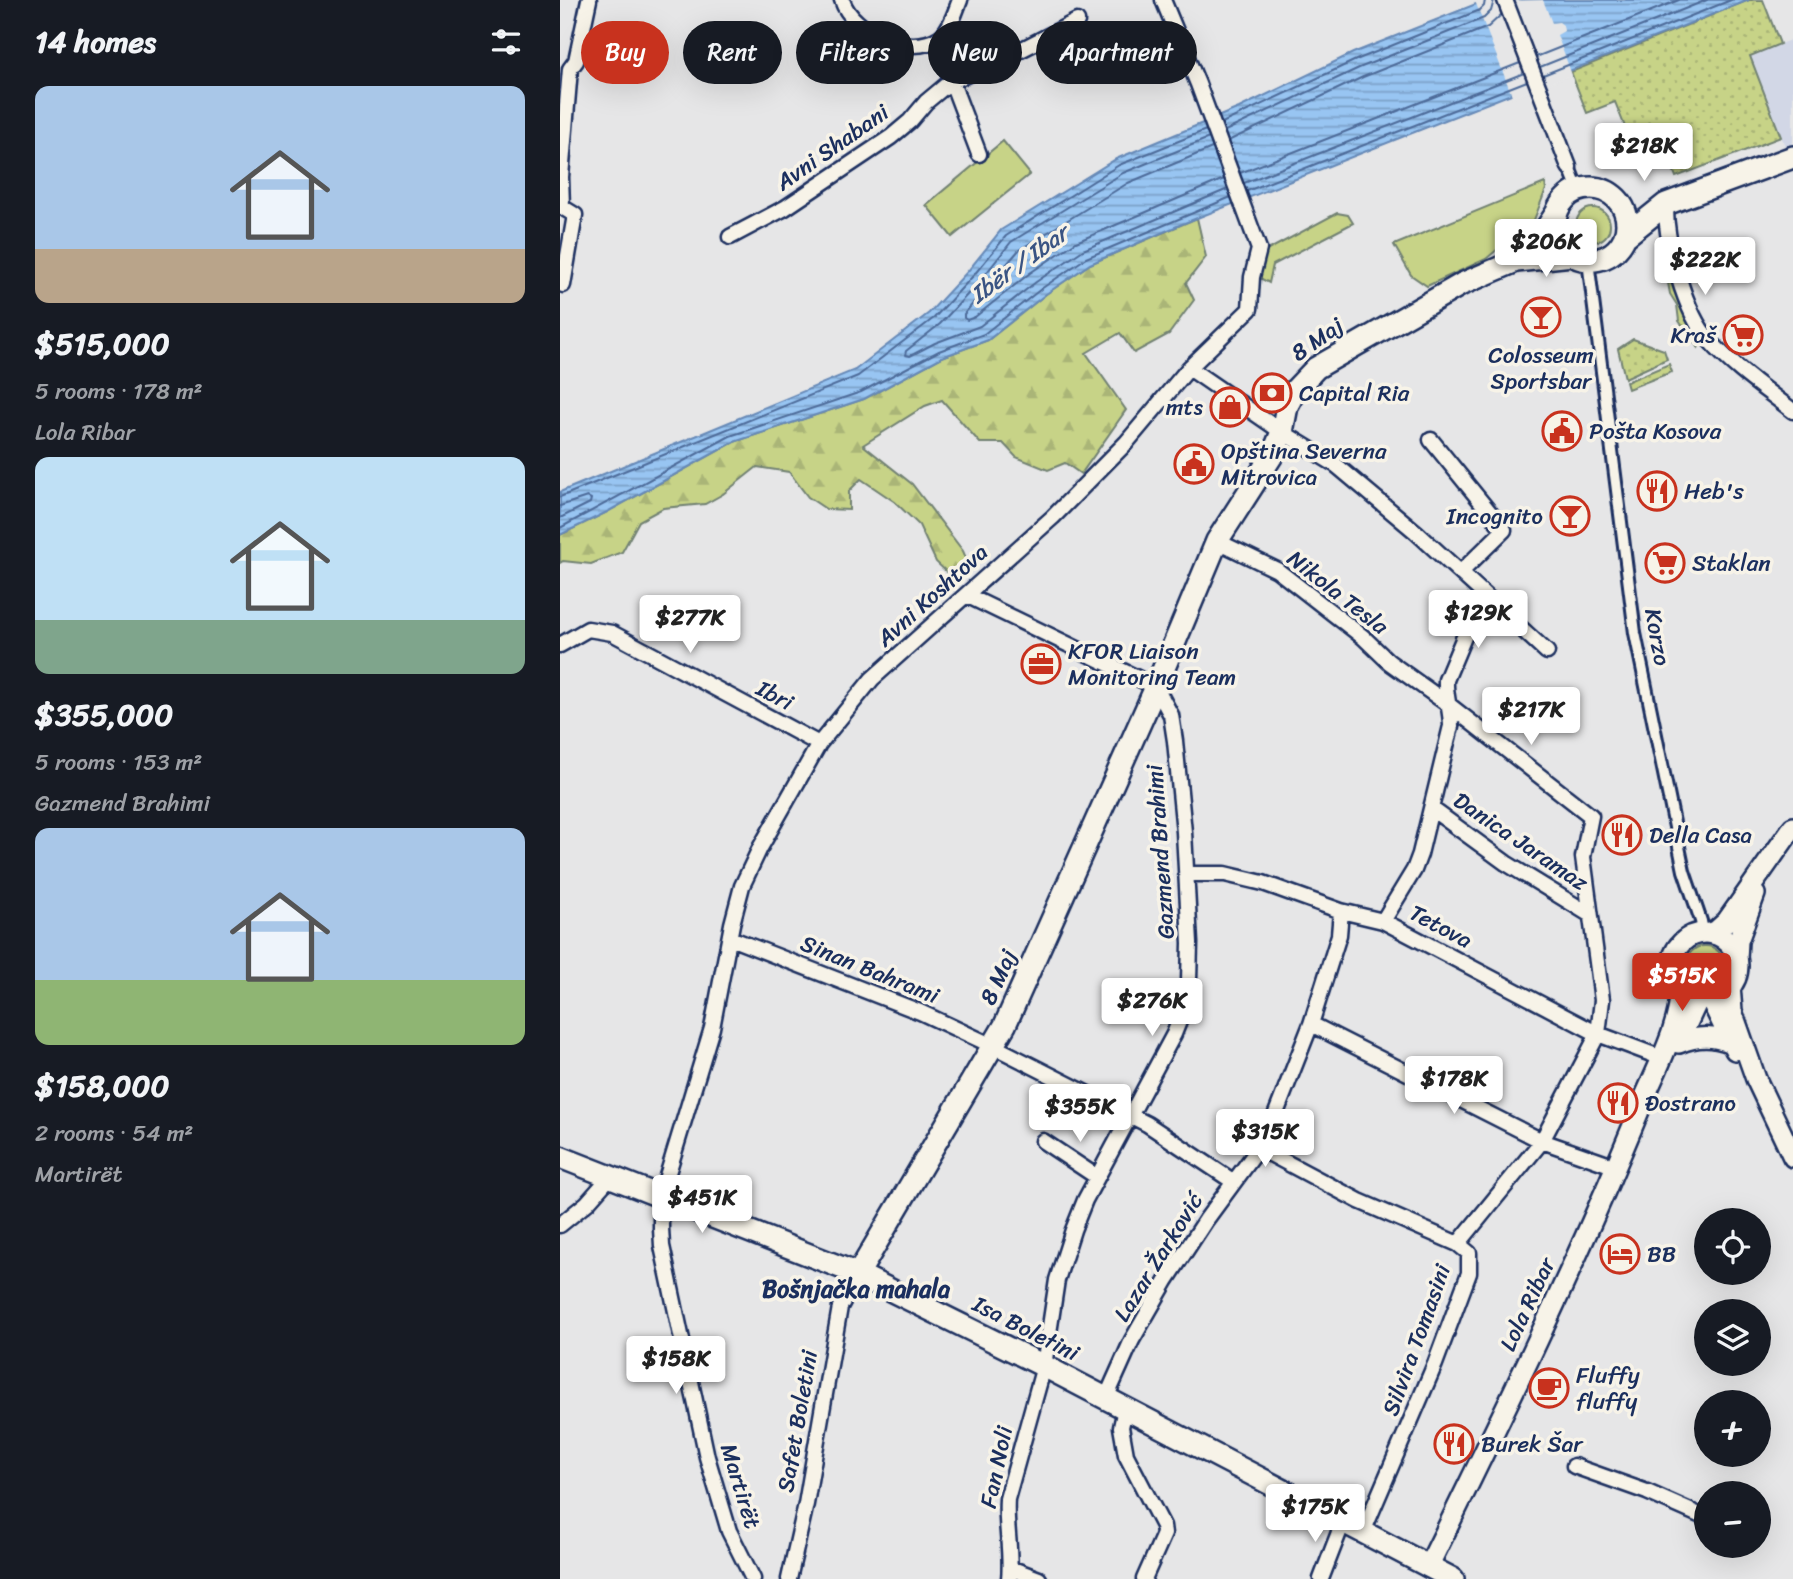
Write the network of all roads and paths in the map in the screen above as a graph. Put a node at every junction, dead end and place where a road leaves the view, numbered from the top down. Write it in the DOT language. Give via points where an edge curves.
graph roads {
  1 [pos="589,0"];
  2 [pos="842,0"];
  3 [pos="960,0"];
  4 [pos="1163,0"];
  5 [pos="1505,0"];
  6 [pos="951,21"];
  7 [pos="928,43"];
  8 [pos="948,84"];
  9 [pos="951,84"];
  10 [pos="979,154"];
  11 [pos="1793,157"];
  12 [pos="1569,167"];
  13 [pos="1578,190"];
  14 [pos="1618,200"];
  15 [pos="1666,204"];
  16 [pos="1557,212"];
  17 [pos="1626,236"];
  18 [pos="730,237"];
  19 [pos="1580,258"];
  20 [pos="1516,261"];
  21 [pos="563,285"];
  22 [pos="1189,368"];
  23 [pos="1793,411"];
  24 [pos="1282,432"];
  25 [pos="1431,440"];
  26 [pos="1217,541"];
  27 [pos="1461,572"];
  28 [pos="1482,594"];
  29 [pos="965,595"];
  30 [pos="560,645"];
  31 [pos="1547,652"];
  32 [pos="1156,687"];
  33 [pos="1450,705"];
  34 [pos="819,744"];
  35 [pos="1432,809"];
  36 [pos="1793,827"];
  37 [pos="1762,873"];
  38 [pos="1186,874"];
  39 [pos="1341,911"];
  40 [pos="1589,914"];
  41 [pos="1382,921"];
  42 [pos="1706,933"];
  43 [pos="730,938"];
  44 [pos="1737,959"];
  45 [pos="1679,986"];
  46 [pos="1730,986"];
  47 [pos="1705,998"];
  48 [pos="1311,1024"];
  49 [pos="1598,1034"];
  50 [pos="1679,1043"];
  51 [pos="1731,1043"];
  52 [pos="993,1046"];
  53 [pos="1662,1058"];
  54 [pos="1756,1079"];
  55 [pos="1130,1116"];
  56 [pos="1043,1141"];
  57 [pos="1542,1141"];
  58 [pos="1791,1146"];
  59 [pos="1259,1148"];
  60 [pos="560,1157"];
  61 [pos="1616,1167"];
  62 [pos="610,1177"];
  63 [pos="1097,1177"];
  64 [pos="1234,1182"];
  65 [pos="661,1196"];
  66 [pos="560,1225"];
  67 [pos="1458,1244"];
  68 [pos="858,1274"];
  69 [pos="1044,1366"];
  70 [pos="1116,1403"];
  71 [pos="1574,1466"];
  72 [pos="1694,1513"];
  73 [pos="1343,1522"];
  74 [pos="1363,1532"];
  75 [pos="1010,1573"];
  76 [pos="1425,1573"];
  77 [pos="753,1579"];
  78 [pos="789,1579"];
  79 [pos="1039,1579"];
  80 [pos="1144,1579"];
  81 [pos="1321,1579"];
  82 [pos="1452,1579"];
  1 -- 21 [label="street" via="576,61 570,69 563,145 562,207 575,215"];
  2 -- 7 [label="street" via="849,15 872,32 900,44"];
  3 -- 6 [label="street"];
  4 -- 22 [label="street, Avni Koshtova" via="1259,249 1250,309"];
  5 -- 12 [label="street"];
  8 -- 18 [label="street, Avni Shabani" via="891,136 785,208"];
  9 -- 10 [label="street"];
  11 -- 15 [label="main road"];
  12 -- 13 [label="street"];
  13 -- 14 [label="main road" via="1604,190"];
  13 -- 16 [label="main road" via="1565,198"];
  14 -- 15 [label="main road"];
  14 -- 17 [label="main road" via="1627,217"];
  15 -- 17 [label="main road"];
  15 -- 23 [label="street" via="1668,241 1686,298 1708,340"];
  16 -- 19 [label="main road" via="1557,236 1563,247"];
  16 -- 20 [label="main road, 8 Maj"];
  17 -- 19 [label="main road" via="1615,252 1598,260"];
  19 -- 20 [label="main road, 8 Maj"];
  19 -- 42 [label="street, Korzo" via="1635,633 1684,871"];
  20 -- 24 [label="main road, 8 Maj" via="1462,284 1316,368 1296,388"];
  22 -- 24 [label="street"];
  22 -- 29 [label="street, Avni Koshtova" via="1126,443 1053,517"];
  24 -- 26 [label="main road, 8 Maj" via="1273,454"];
  24 -- 27 [label="street" via="1336,465"];
  25 -- 27 [label="street" via="1504,530"];
  26 -- 32 [label="main road, 8 Maj"];
  26 -- 33 [label="street, Nikola Tesla" via="1277,570 1389,662"];
  27 -- 28 [label="street"];
  28 -- 31 [label="street"];
  28 -- 33 [label="street, Danica Jaramaz" via="1446,680"];
  29 -- 32 [label="street"];
  29 -- 34 [label="street, Avni Koshtova" via="872,679"];
  30 -- 34 [label="street, Ibri" via="588,629 612,633"];
  32 -- 38 [label="street, Gazmend Brahimi" via="1171,715"];
  32 -- 52 [label="main road, 8 Maj"];
  33 -- 35 [label="street, Danica Jaramaz" via="1451,726"];
  33 -- 40 [label="street, Nikola Tesla" via="1591,816 1583,858"];
  34 -- 43 [label="street, Avni Koshtova" via="760,848 743,886"];
  35 -- 40 [label="street, Danica Jaramaz" via="1506,863"];
  35 -- 41 [label="street, Danica Jaramaz" via="1414,870"];
  36 -- 37 [label="street"];
  37 -- 42 [label="street" via="1727,921"];
  37 -- 44 [label="street" via="1741,932"];
  38 -- 39 [label="street, Tetova" via="1226,874"];
  38 -- 55 [label="street, Gazmend Brahimi" via="1190,943 1184,1009"];
  39 -- 41 [label="street, Tetova"];
  39 -- 48 [label="street, Lazar Žarković" via="1339,935"];
  40 -- 49 [label="street, Danica Jaramaz" via="1602,1000"];
  41 -- 49 [label="street, Tetova"];
  42 -- 44 [label="street" via="1727,942"];
  42 -- 45 [label="street" via="1684,940 1677,948 1672,967"];
  43 -- 52 [label="street, Sinan Bahrami" via="920,1012"];
  43 -- 65 [label="street, Avni Koshtova" via="712,1028"];
  44 -- 46 [label="street"];
  45 -- 47 [label="street"];
  45 -- 53 [label="street, Lola Ribar" via="1678,1010"];
  46 -- 47 [label="street"];
  46 -- 54 [label="street" via="1732,1011"];
  47 -- 50 [label="street, Lola Ribar"];
  47 -- 51 [label="street"];
  48 -- 57 [label="street"];
  48 -- 59 [label="street, Lazar Žarković" via="1283,1100"];
  49 -- 53 [label="street, Tetova"];
  49 -- 57 [label="street, Silvira Tomasini"];
  50 -- 51 [label="street" via="1706,1036"];
  50 -- 53 [label="street, Lola Ribar"];
  51 -- 54 [label="street"];
  52 -- 55 [label="street, Sinan Bahrami"];
  52 -- 68 [label="main road, 8 Maj"];
  53 -- 61 [label="street, Lola Ribar"];
  54 -- 58 [label="street"];
  55 -- 63 [label="street, Gazmend Brahimi"];
  55 -- 64 [label="street, Sinan Bahrami"];
  56 -- 63 [label="street"];
  57 -- 61 [label="street"];
  57 -- 67 [label="street, Silvira Tomasini"];
  59 -- 64 [label="street, Lazar Žarković"];
  59 -- 67 [label="street" via="1359,1201"];
  60 -- 62 [label="main road, Isa Boletini"];
  61 -- 76 [label="street, Lola Ribar"];
  62 -- 65 [label="main road, Isa Boletini"];
  62 -- 66 [label="street"];
  63 -- 69 [label="street, Gazmend Brahimi" via="1057,1280"];
  64 -- 70 [label="street, Lazar Žarković" via="1132,1340"];
  65 -- 68 [label="main road, Isa Boletini"];
  65 -- 77 [label="street, Martirët" via="662,1246 707,1457 729,1531"];
  67 -- 74 [label="street, Silvira Tomasini" via="1469,1253 1469,1273"];
  68 -- 69 [label="main road, Isa Boletini"];
  68 -- 78 [label="street, Safet Boletini" via="840,1307"];
  69 -- 70 [label="main road, Isa Boletini"];
  69 -- 75 [label="street, Fan Noli" via="1007,1500"];
  70 -- 73 [label="main road, Isa Boletini"];
  70 -- 80 [label="street" via="1126,1455 1163,1526 1164,1534"];
  71 -- 72 [label="street"];
  73 -- 74 [label="main road, Isa Boletini"];
  73 -- 81 [label="street"];
  74 -- 76 [label="main road, Isa Boletini"];
  75 -- 79 [label="street"];
  76 -- 82 [label="main road, Isa Boletini"];
}
